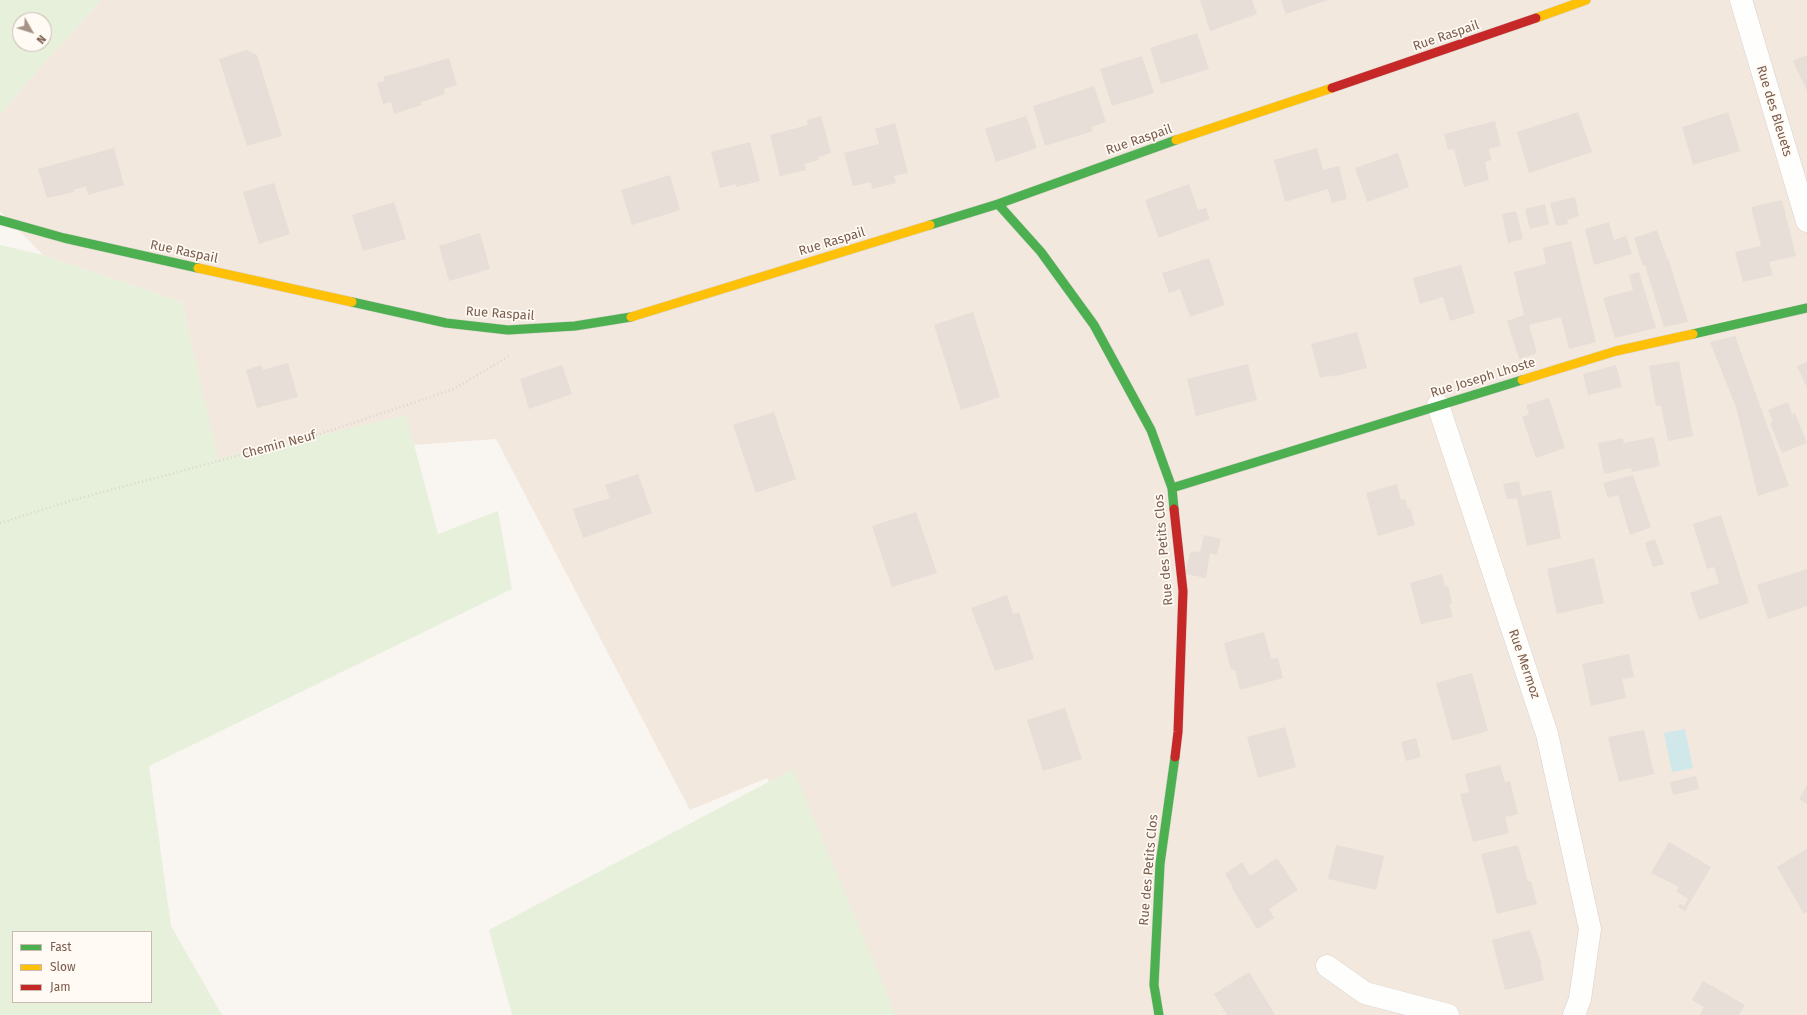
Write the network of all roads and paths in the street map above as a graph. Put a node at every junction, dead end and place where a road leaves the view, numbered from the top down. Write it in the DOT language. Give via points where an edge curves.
graph roads {
  1 [pos="1586,0"];
  2 [pos="1741,0"];
  3 [pos="998,204"];
  4 [pos="0,220"];
  5 [pos="1807,221"];
  6 [pos="1807,308"];
  7 [pos="540,330"];
  8 [pos="1438,405"];
  9 [pos="1172,488"];
  10 [pos="0,523"];
  11 [pos="1328,966"];
  12 [pos="1159,1015"];
  13 [pos="1448,1015"];
  14 [pos="1574,1015"];
  1 -- 3 [label="street, Rue Raspail"];
  2 -- 5 [label="street, Rue des Bleuets"];
  3 -- 7 [label="street, Rue Raspail" via="639,316"];
  3 -- 9 [label="street, Rue des Petits Clos" via="1041,252 1094,325 1151,430"];
  4 -- 7 [label="street, Rue Raspail" via="64,238 446,322 508,330"];
  6 -- 8 [label="street, Rue Joseph Lhoste" via="1616,351"];
  7 -- 10 [label="path, Chemin Neuf" via="516,352 454,389 323,433 73,500"];
  8 -- 9 [label="street, Rue Joseph Lhoste"];
  8 -- 14 [label="street, Rue Mermoz" via="1547,734 1590,929 1580,999"];
  9 -- 12 [label="street, Rue des Petits Clos" via="1183,591 1178,732 1160,864 1154,985"];
  11 -- 13 [label="street" via="1365,993"];
}
